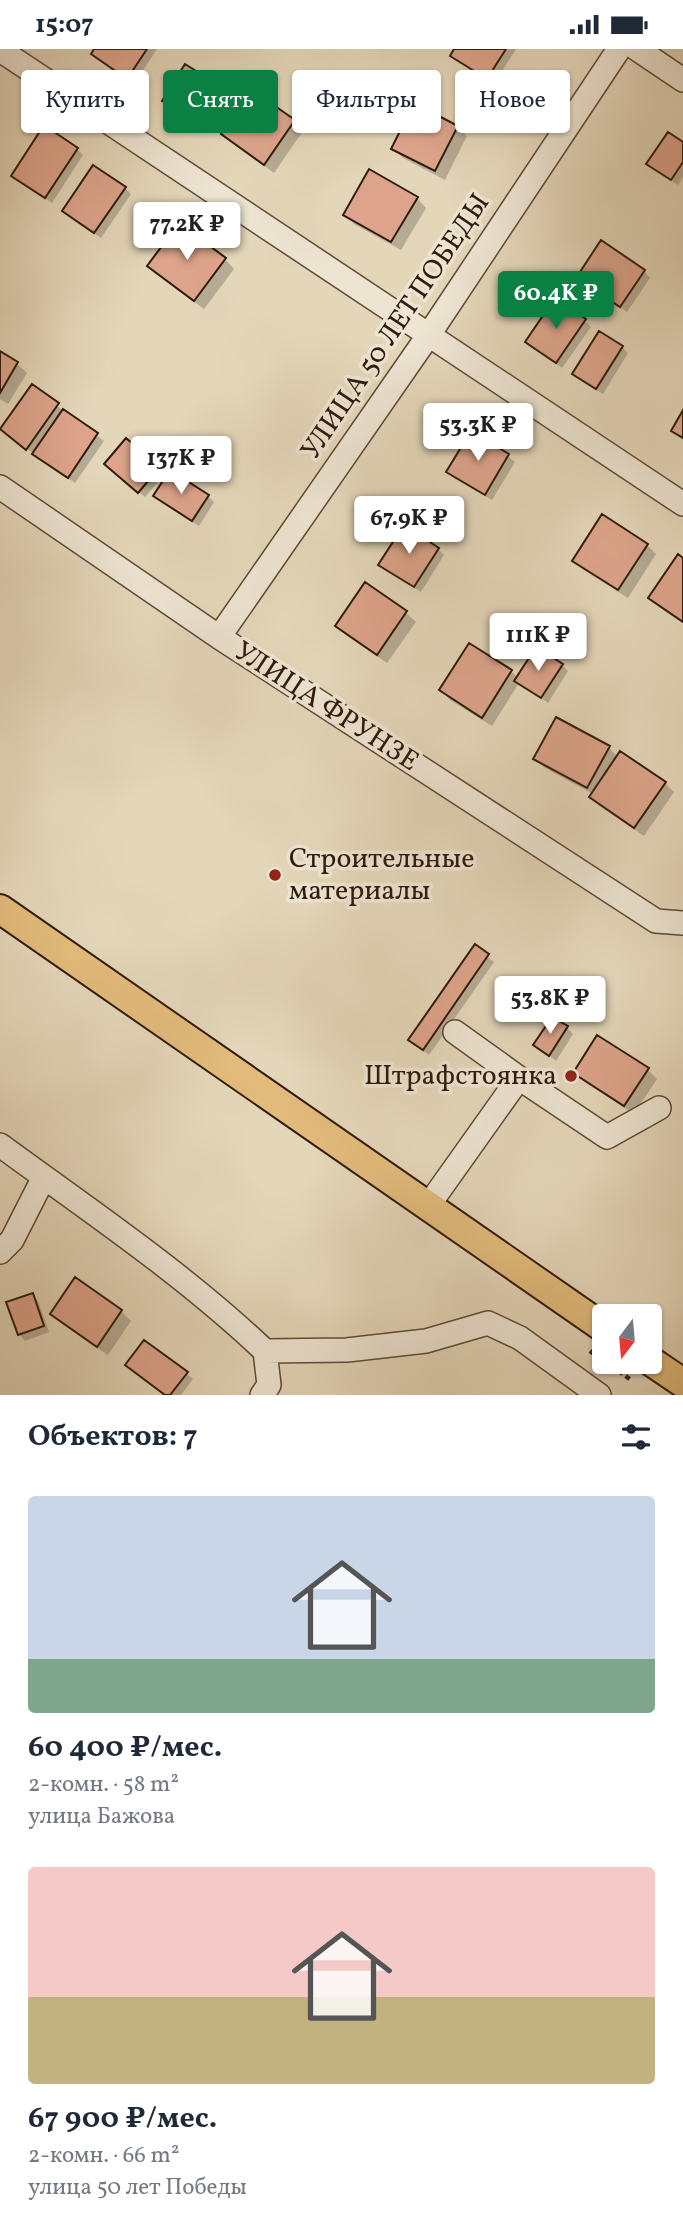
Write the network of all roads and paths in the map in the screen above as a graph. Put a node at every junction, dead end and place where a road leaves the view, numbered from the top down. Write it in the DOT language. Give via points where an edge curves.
graph roads {
  1 [pos="619,49"];
  2 [pos="637,49"];
  3 [pos="0,50"];
  4 [pos="683,80"];
  5 [pos="428,336"];
  6 [pos="0,487"];
  7 [pos="683,505"];
  8 [pos="219,637"];
  9 [pos="0,909"];
  10 [pos="683,923"];
  11 [pos="455,1032"];
  12 [pos="519,1078"];
  13 [pos="659,1108"];
  14 [pos="0,1145"];
  15 [pos="44,1177"];
  16 [pos="428,1206"];
  17 [pos="0,1252"];
  18 [pos="592,1320"];
  19 [pos="265,1351"];
  20 [pos="652,1374"];
  21 [pos="683,1383"];
  22 [pos="262,1395"];
  23 [pos="599,1395"];
  1 -- 5 [label="street, УЛИЦА 50 ЛЕТ ПОБЕДЫ"];
  2 -- 4 [label="street"];
  3 -- 5 [label="street"];
  5 -- 7 [label="street"];
  5 -- 8 [label="street, УЛИЦА 50 ЛЕТ ПОБЕДЫ"];
  6 -- 8 [label="street, УЛИЦА ФРУНЗЕ"];
  8 -- 10 [label="street, УЛИЦА ФРУНЗЕ" via="656,921"];
  9 -- 16 [label="main road"];
  11 -- 12 [label="street"];
  12 -- 13 [label="street" via="607,1137"];
  12 -- 16 [label="street"];
  14 -- 15 [label="street"];
  15 -- 17 [label="street" via="12,1240"];
  15 -- 19 [label="street" via="186,1282"];
  16 -- 18 [label="main road"];
  19 -- 22 [label="street" via="269,1385"];
  19 -- 23 [label="street" via="347,1350 426,1341 488,1323 520,1338"];
  20 -- 21 [label="main road"];
}
